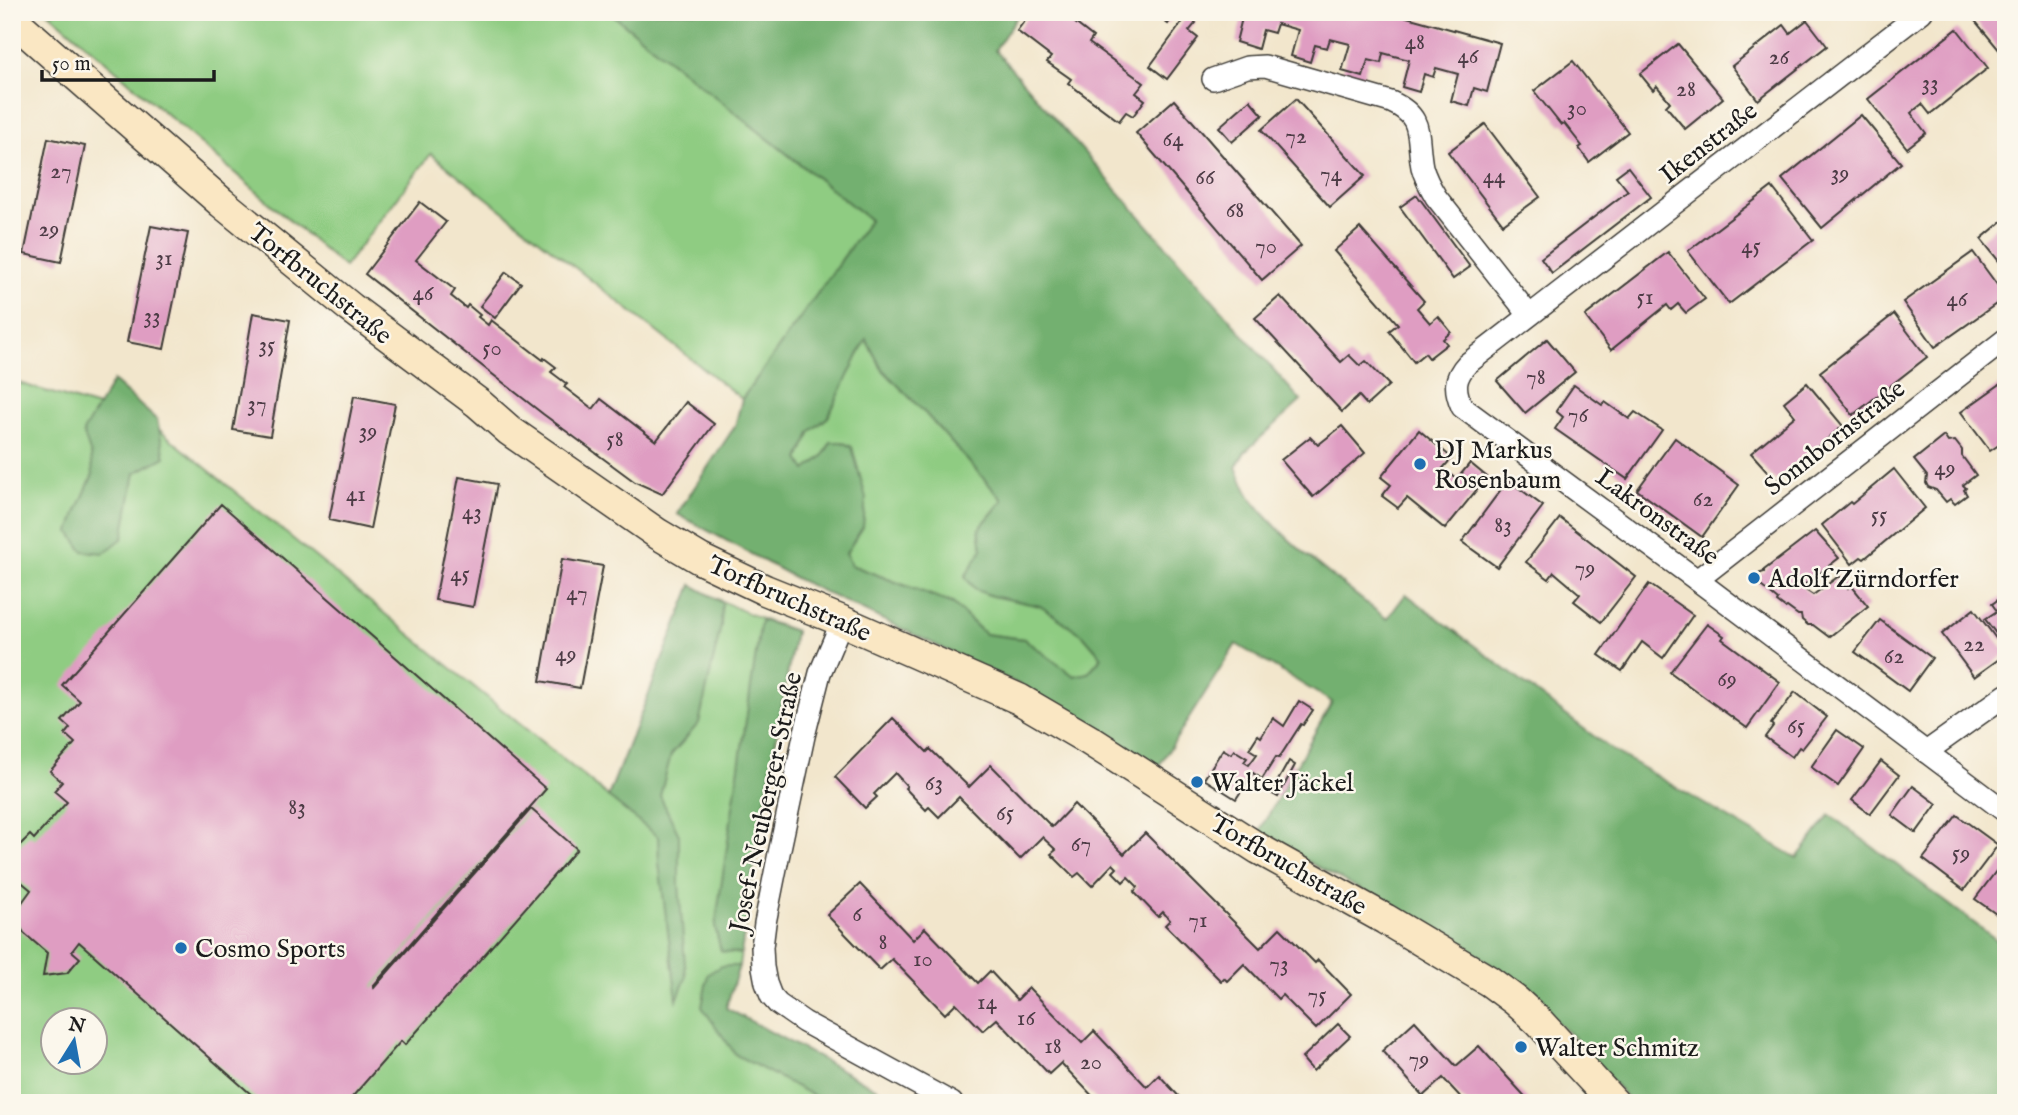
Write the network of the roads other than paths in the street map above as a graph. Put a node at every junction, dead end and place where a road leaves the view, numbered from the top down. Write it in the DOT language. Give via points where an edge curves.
graph roads {
  1 [pos="1922,12"];
  2 [pos="12,19"];
  3 [pos="1213,79"];
  4 [pos="1529,315"];
  5 [pos="2006,339"];
  6 [pos="1456,385"];
  7 [pos="1697,580"];
  8 [pos="842,621"];
  9 [pos="2006,695"];
  10 [pos="1926,752"];
  11 [pos="2006,813"];
  12 [pos="953,1103"];
  13 [pos="1614,1103"];
  1 -- 4 [label="street, Ikenstraße"];
  2 -- 8 [label="main road, Torfbruchstraße" via="263,237 510,431 700,559"];
  3 -- 4 [label="street" via="1265,66 1404,108 1417,124 1422,166 1436,197"];
  4 -- 6 [label="street, Ikenstraße" via="1468,364"];
  5 -- 7 [label="street, Sonnbornstraße"];
  6 -- 7 [label="street, Lakronstraße" via="1462,407"];
  7 -- 10 [label="street, Lakronstraße"];
  8 -- 12 [label="street, Josef-Neuberger-Straße" via="820,673 781,845 762,947 766,983 778,1004 804,1022"];
  8 -- 13 [label="main road, Torfbruchstraße" via="1019,699 1259,849 1453,958 1524,1008"];
  9 -- 10 [label="street"];
  10 -- 11 [label="street, Lakronstraße"];
}
